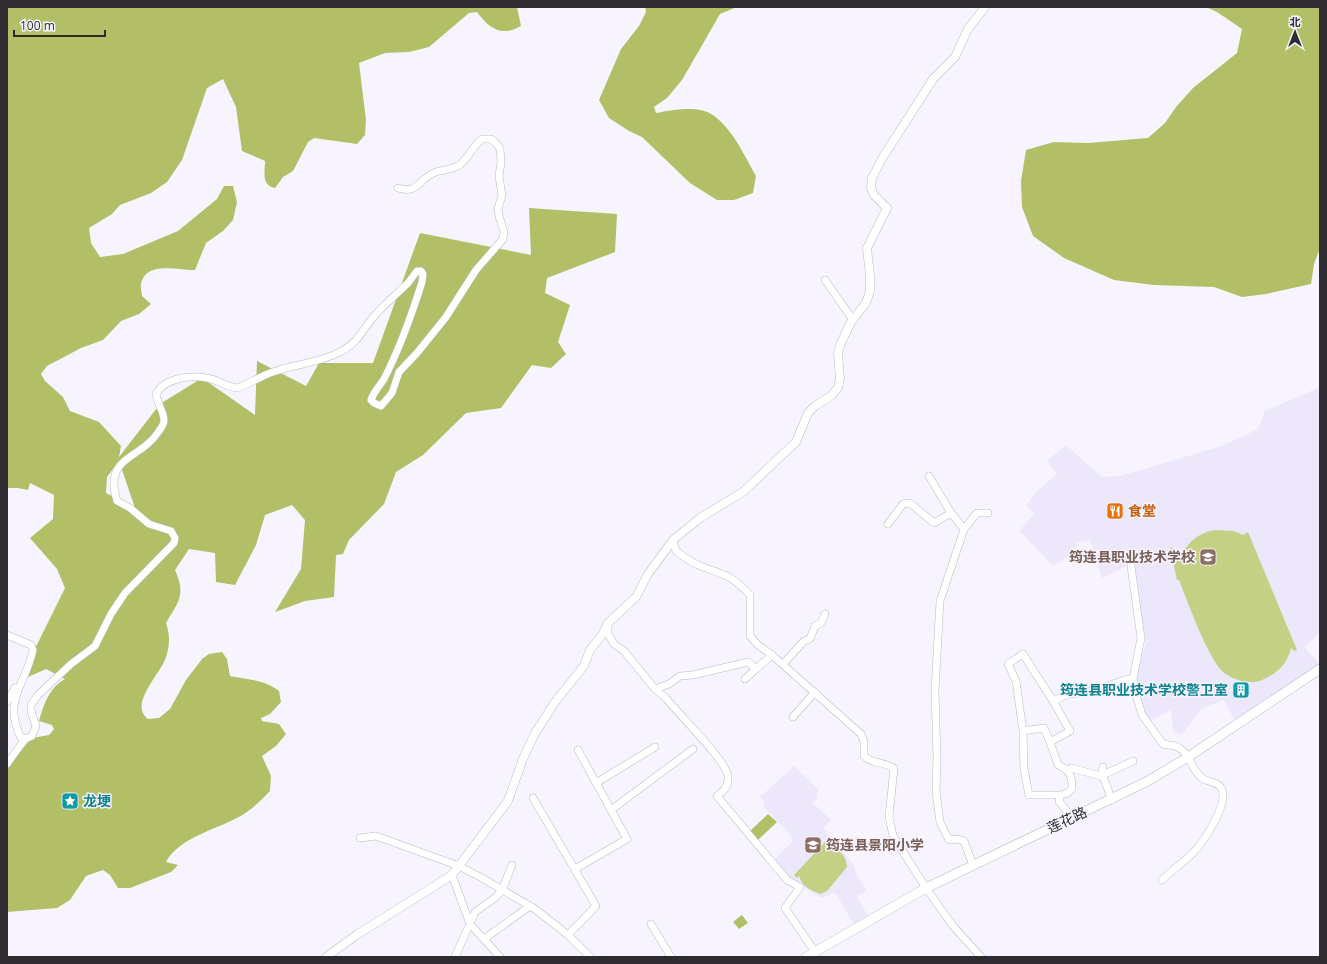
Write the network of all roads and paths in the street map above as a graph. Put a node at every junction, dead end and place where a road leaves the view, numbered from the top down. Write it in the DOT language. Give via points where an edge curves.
graph roads {
  1 [pos="985,7"];
  2 [pos="398,188"];
  3 [pos="825,280"];
  4 [pos="853,320"];
  5 [pos="929,476"];
  6 [pos="951,513"];
  7 [pos="988,513"];
  8 [pos="888,524"];
  9 [pos="964,529"];
  10 [pos="674,540"];
  11 [pos="1131,566"];
  12 [pos="826,614"];
  13 [pos="608,622"];
  14 [pos="7,635"];
  15 [pos="772,655"];
  16 [pos="783,664"];
  17 [pos="756,669"];
  18 [pos="1320,669"];
  19 [pos="22,677"];
  20 [pos="745,679"];
  21 [pos="655,689"];
  22 [pos="815,692"];
  23 [pos="1135,692"];
  24 [pos="1053,701"];
  25 [pos="7,702"];
  26 [pos="793,717"];
  27 [pos="1023,731"];
  28 [pos="25,739"];
  29 [pos="1050,742"];
  30 [pos="655,747"];
  31 [pos="693,749"];
  32 [pos="578,750"];
  33 [pos="1188,757"];
  34 [pos="1133,761"];
  35 [pos="7,764"];
  36 [pos="1103,767"];
  37 [pos="1071,768"];
  38 [pos="1103,776"];
  39 [pos="596,783"];
  40 [pos="1060,795"];
  41 [pos="532,798"];
  42 [pos="1112,800"];
  43 [pos="611,810"];
  44 [pos="1072,818"];
  45 [pos="360,838"];
  46 [pos="512,865"];
  47 [pos="974,865"];
  48 [pos="459,866"];
  49 [pos="575,869"];
  50 [pos="452,874"];
  51 [pos="1162,880"];
  52 [pos="926,888"];
  53 [pos="502,890"];
  54 [pos="530,906"];
  55 [pos="469,922"];
  56 [pos="650,924"];
  57 [pos="568,935"];
  58 [pos="484,939"];
  59 [pos="815,952"];
  60 [pos="326,957"];
  61 [pos="455,957"];
  62 [pos="500,957"];
  63 [pos="590,957"];
  64 [pos="671,957"];
  65 [pos="806,957"];
  66 [pos="981,957"];
  1 -- 4 [label="street" via="968,29 955,57 933,79 882,157 872,178 871,188 874,195 887,208 867,248 870,291 866,303"];
  2 -- 28 [label="street" via="414,188 435,172 455,168 462,163 473,146 482,139 490,139 500,149 499,176 502,196 498,216 504,232 503,239 476,270 446,317 399,372 392,393 382,406 371,400 384,380 416,300 422,282 422,271 417,271 371,319 360,337 342,352 265,374 237,388 210,378 199,377 169,381 159,388 156,394 164,419 163,426 145,447 126,459 118,468 113,479 114,490 117,502 130,508 148,524 171,530 175,538 174,544 126,593 111,614 95,646 38,695 31,711 36,726 32,736"];
  3 -- 4 [label="street"];
  4 -- 10 [label="street" via="838,353 838,388 832,396 808,413 796,442 743,492 700,518"];
  5 -- 6 [label="street"];
  6 -- 8 [label="street" via="934,524 910,503 903,504"];
  6 -- 9 [label="street"];
  7 -- 9 [label="street" via="976,512"];
  9 -- 47 [label="street" via="940,601 935,692 936,792 940,822 948,840 958,838 964,841"];
  10 -- 13 [label="street" via="648,574 636,597"];
  10 -- 15 [label="street" via="676,551 701,567 727,575 750,595 750,636"];
  11 -- 23 [label="street" via="1141,638 1133,679"];
  12 -- 16 [label="street" via="821,623 815,626 810,639 804,641"];
  13 -- 21 [label="street" via="608,634 614,644 624,651"];
  13 -- 48 [label="street" via="590,650 584,666 555,702 534,735 508,801"];
  14 -- 19 [label="street" via="31,645 33,650"];
  15 -- 16 [label="street"];
  15 -- 17 [label="street"];
  16 -- 22 [label="street"];
  17 -- 20 [label="street"];
  17 -- 21 [label="street" via="748,662 680,676 669,684"];
  18 -- 33 [label="main road, 莲花路"];
  19 -- 25 [label="street"];
  19 -- 28 [label="street" via="13,717 21,738"];
  21 -- 59 [label="street" via="666,698 728,774 728,785 717,796 788,880 800,887 785,908"];
  22 -- 26 [label="street"];
  22 -- 52 [label="street" via="861,734 864,756 868,760 888,764 894,768 890,828"];
  23 -- 24 [label="street" via="1130,688 1128,679 1088,692 1068,694"];
  23 -- 33 [label="street" via="1142,715 1163,744 1175,746"];
  24 -- 27 [label="street" via="1024,654 1008,664 1016,681"];
  24 -- 29 [label="street" via="1070,731"];
  27 -- 29 [label="street" via="1044,728"];
  27 -- 40 [label="street" via="1028,795"];
  28 -- 35 [label="street"];
  29 -- 40 [label="street" via="1058,764 1071,774 1072,788 1068,793"];
  30 -- 39 [label="street"];
  31 -- 43 [label="street"];
  32 -- 39 [label="street"];
  33 -- 42 [label="main road, 莲花路"];
  33 -- 51 [label="street" via="1202,779 1219,785 1223,797 1216,819 1194,852"];
  34 -- 38 [label="street"];
  36 -- 38 [label="street"];
  37 -- 38 [label="street"];
  38 -- 42 [label="street"];
  39 -- 43 [label="street"];
  40 -- 44 [label="street" via="1059,801"];
  41 -- 49 [label="street"];
  42 -- 44 [label="main road, 莲花路"];
  43 -- 49 [label="street" via="627,839"];
  44 -- 47 [label="main road, 莲花路"];
  45 -- 48 [label="street" via="376,836"];
  46 -- 53 [label="street"];
  47 -- 52 [label="main road, 莲花路"];
  48 -- 50 [label="street"];
  48 -- 53 [label="street"];
  49 -- 57 [label="street" via="596,906"];
  50 -- 55 [label="street"];
  50 -- 60 [label="street"];
  52 -- 59 [label="main road, 莲花路"];
  52 -- 66 [label="street" via="953,926"];
  53 -- 54 [label="street"];
  53 -- 55 [label="street" via="475,912"];
  54 -- 57 [label="street"];
  54 -- 58 [label="street"];
  55 -- 58 [label="street"];
  55 -- 61 [label="street"];
  56 -- 64 [label="street"];
  57 -- 63 [label="street"];
  58 -- 62 [label="street"];
  59 -- 65 [label="main road, 莲花路"];
}
